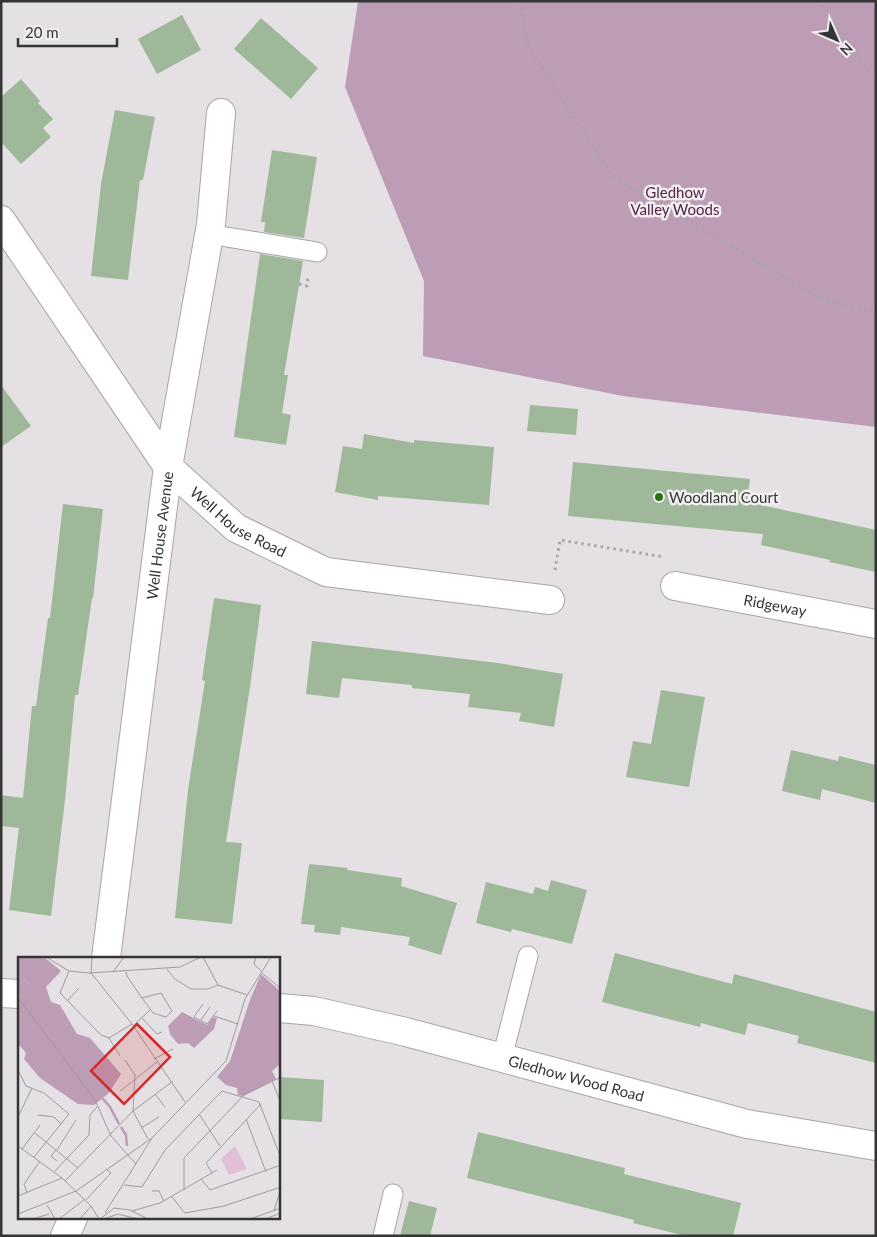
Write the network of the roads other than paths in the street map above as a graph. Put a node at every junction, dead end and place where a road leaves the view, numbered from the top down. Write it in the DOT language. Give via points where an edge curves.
graph roads {
  1 [pos="220,113"];
  2 [pos="1,220"];
  3 [pos="209,234"];
  4 [pos="317,252"];
  5 [pos="168,467"];
  6 [pos="675,586"];
  7 [pos="550,600"];
  8 [pos="876,624"];
  9 [pos="528,956"];
  10 [pos="106,957"];
  11 [pos="1,993"];
  12 [pos="18,994"];
  13 [pos="280,1008"];
  14 [pos="502,1058"];
  15 [pos="876,1146"];
  16 [pos="393,1194"];
  17 [pos="72,1220"];
  18 [pos="65,1236"];
  19 [pos="383,1236"];
  1 -- 3 [label="street, Well House Avenue"];
  2 -- 5 [label="street, Well House Road"];
  3 -- 4 [label="lane"];
  3 -- 5 [label="street, Well House Avenue"];
  5 -- 7 [label="street, Well House Road" via="236,528 326,572"];
  5 -- 10 [label="street, Well House Avenue"];
  6 -- 8 [label="street, Ridgeway"];
  9 -- 14 [label="lane"];
  11 -- 12 [label="street"];
  13 -- 14 [label="street, Gledhow Wood Road" via="314,1011"];
  14 -- 15 [label="street, Gledhow Wood Road" via="747,1124"];
  16 -- 19 [label="lane"];
  17 -- 18 [label="street"];
}
